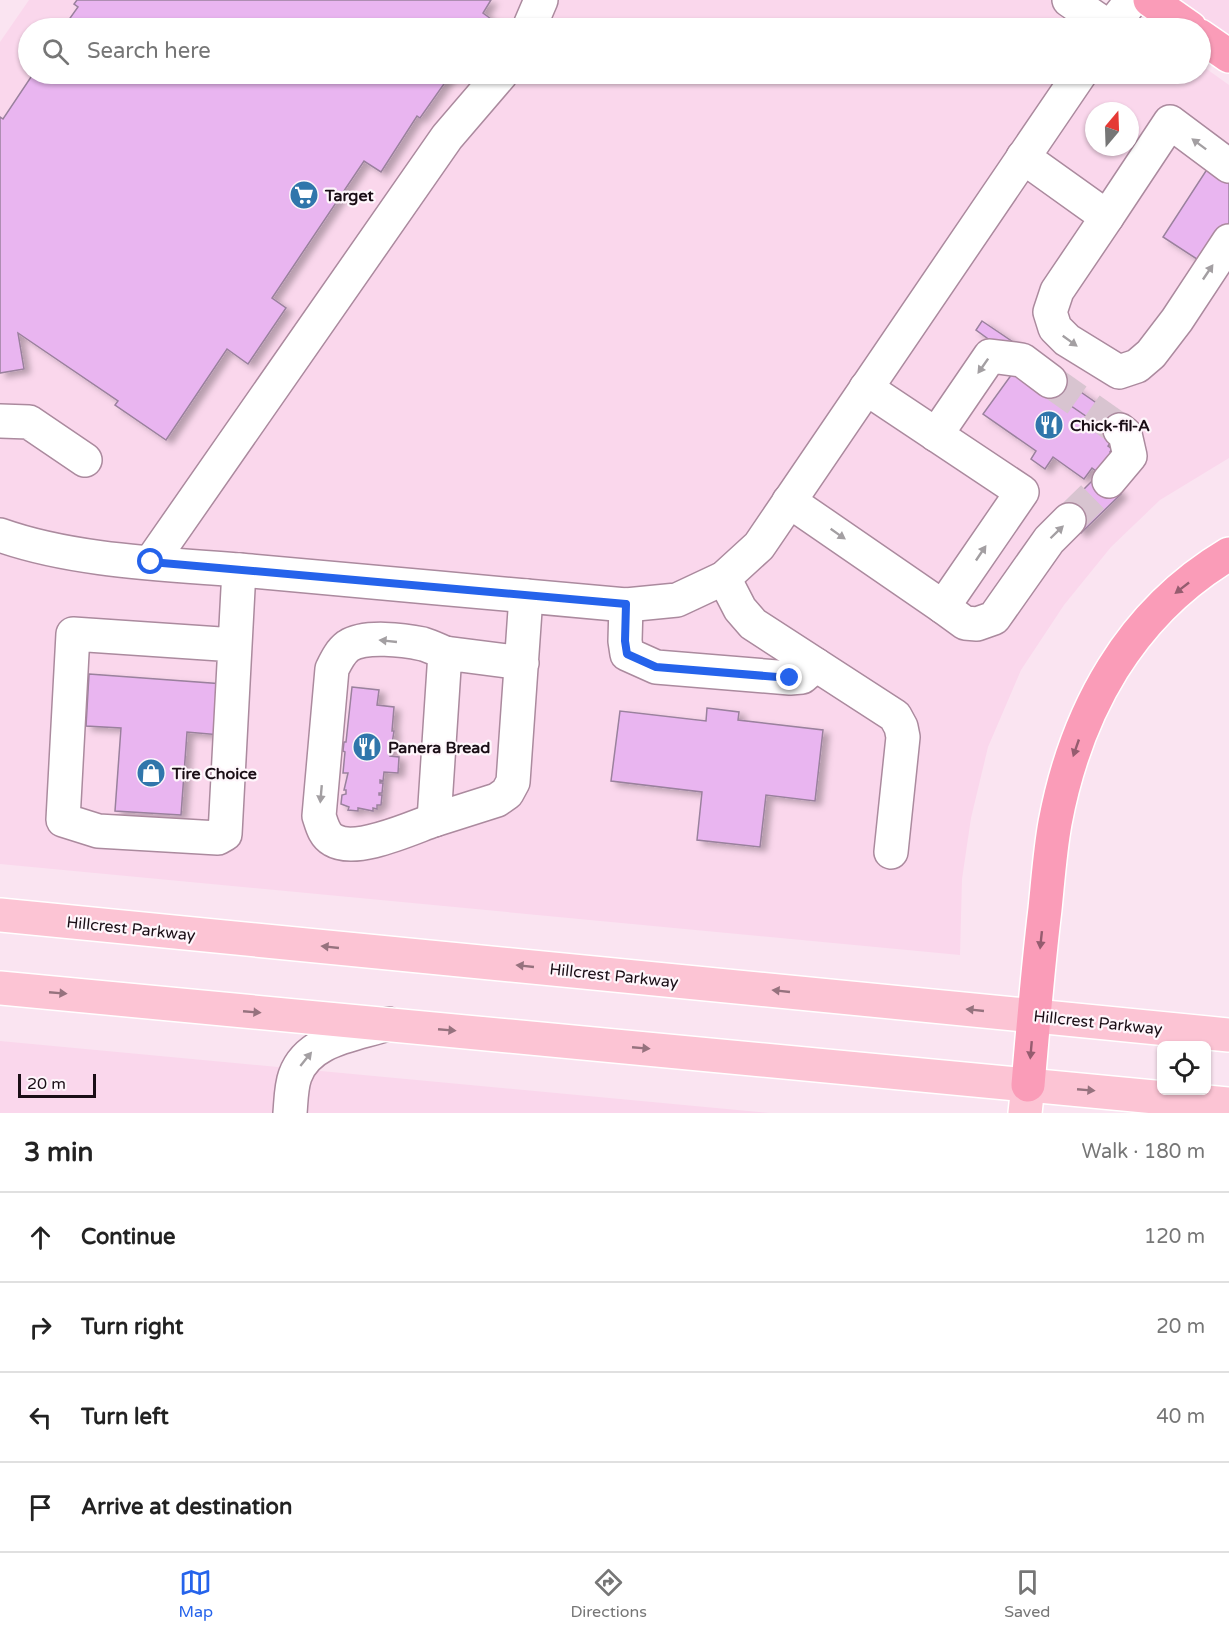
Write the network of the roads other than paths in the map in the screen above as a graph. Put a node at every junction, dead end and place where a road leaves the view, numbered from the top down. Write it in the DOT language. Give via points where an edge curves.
graph roads {
  1 [pos="541,0"];
  2 [pos="1069,0"];
  3 [pos="1132,0"];
  4 [pos="1150,0"];
  5 [pos="533,18"];
  6 [pos="1095,18"];
  7 [pos="1118,18"];
  8 [pos="1176,18"];
  9 [pos="1211,44"];
  10 [pos="1229,57"];
  11 [pos="492,84"];
  12 [pos="1073,84"];
  13 [pos="1023,158"];
  14 [pos="1229,166"];
  15 [pos="1107,217"];
  16 [pos="1229,241"];
  17 [pos="1050,381"];
  18 [pos="866,388"];
  19 [pos="0,421"];
  20 [pos="1120,430"];
  21 [pos="936,435"];
  22 [pos="85,460"];
  23 [pos="1108,481"];
  24 [pos="789,501"];
  25 [pos="1069,520"];
  26 [pos="0,535"];
  27 [pos="1229,554"];
  28 [pos="151,562"];
  29 [pos="239,570"];
  30 [pos="724,578"];
  31 [pos="526,596"];
  32 [pos="626,604"];
  33 [pos="944,608"];
  34 [pos="235,645"];
  35 [pos="445,653"];
  36 [pos="522,663"];
  37 [pos="816,665"];
  38 [pos="434,820"];
  39 [pos="891,852"];
  40 [pos="0,915"];
  41 [pos="0,988"];
  42 [pos="1034,1016"];
  43 [pos="388,1024"];
  44 [pos="1229,1035"];
  45 [pos="1027,1099"];
  46 [pos="1229,1104"];
  47 [pos="290,1113"];
  1 -- 5 [label="street"];
  2 -- 6 [label="street"];
  3 -- 7 [label="street"];
  4 -- 8 [label="highway"];
  9 -- 10 [label="highway"];
  11 -- 28 [label="street" via="447,137"];
  12 -- 13 [label="street"];
  13 -- 15 [label="street"];
  13 -- 18 [label="street"];
  14 -- 15 [label="street, one-way" via="1170,122"];
  15 -- 16 [label="street, one-way" via="1058,291 1050,312 1055,328 1067,340 1119,372 1137,366 1150,354"];
  17 -- 21 [label="street, one-way" via="1022,360 990,356"];
  18 -- 21 [label="street"];
  18 -- 24 [label="street"];
  19 -- 22 [label="street" via="29,423"];
  20 -- 23 [label="street" via="1125,434 1130,456"];
  33 -- 21 [label="street, one-way" via="1022,492"];
  24 -- 30 [label="street" via="759,546"];
  24 -- 33 [label="street, one-way"];
  33 -- 25 [label="street, one-way" via="965,623 977,624 994,618 1049,540"];
  26 -- 28 [label="street" via="66,552"];
  27 -- 42 [label="highway, one-way" via="1167,599 1136,634 1109,674 1086,721 1068,770 1055,824"];
  28 -- 29 [label="street"];
  29 -- 31 [label="street"];
  29 -- 34 [label="street"];
  30 -- 32 [label="street" via="677,600"];
  30 -- 37 [label="street" via="753,624"];
  31 -- 32 [label="street"];
  31 -- 36 [label="street"];
  32 -- 37 [label="street" via="627,654 656,667 790,678 802,677"];
  34 -- 34 [label="street" via="225,834 218,838 98,831 63,820 73,634"];
  35 -- 36 [label="street"];
  35 -- 38 [label="street"];
  35 -- 38 [label="street, one-way" via="424,644 376,639 360,640 339,655 332,669 319,816 323,829 333,840 346,844 363,844"];
  36 -- 38 [label="street" via="513,782 507,793 497,800"];
  37 -- 39 [label="street" via="895,716 901,726"];
  42 -- 40 [label="main road, Hillcrest Parkway, one-way"];
  41 -- 43 [label="main road, one-way"];
  42 -- 44 [label="main road, Hillcrest Parkway"];
  42 -- 45 [label="highway, one-way"];
  43 -- 45 [label="main road, one-way"];
  47 -- 43 [label="street, one-way" via="294,1077 305,1057 319,1046"];
  45 -- 46 [label="main road, one-way"];
}
